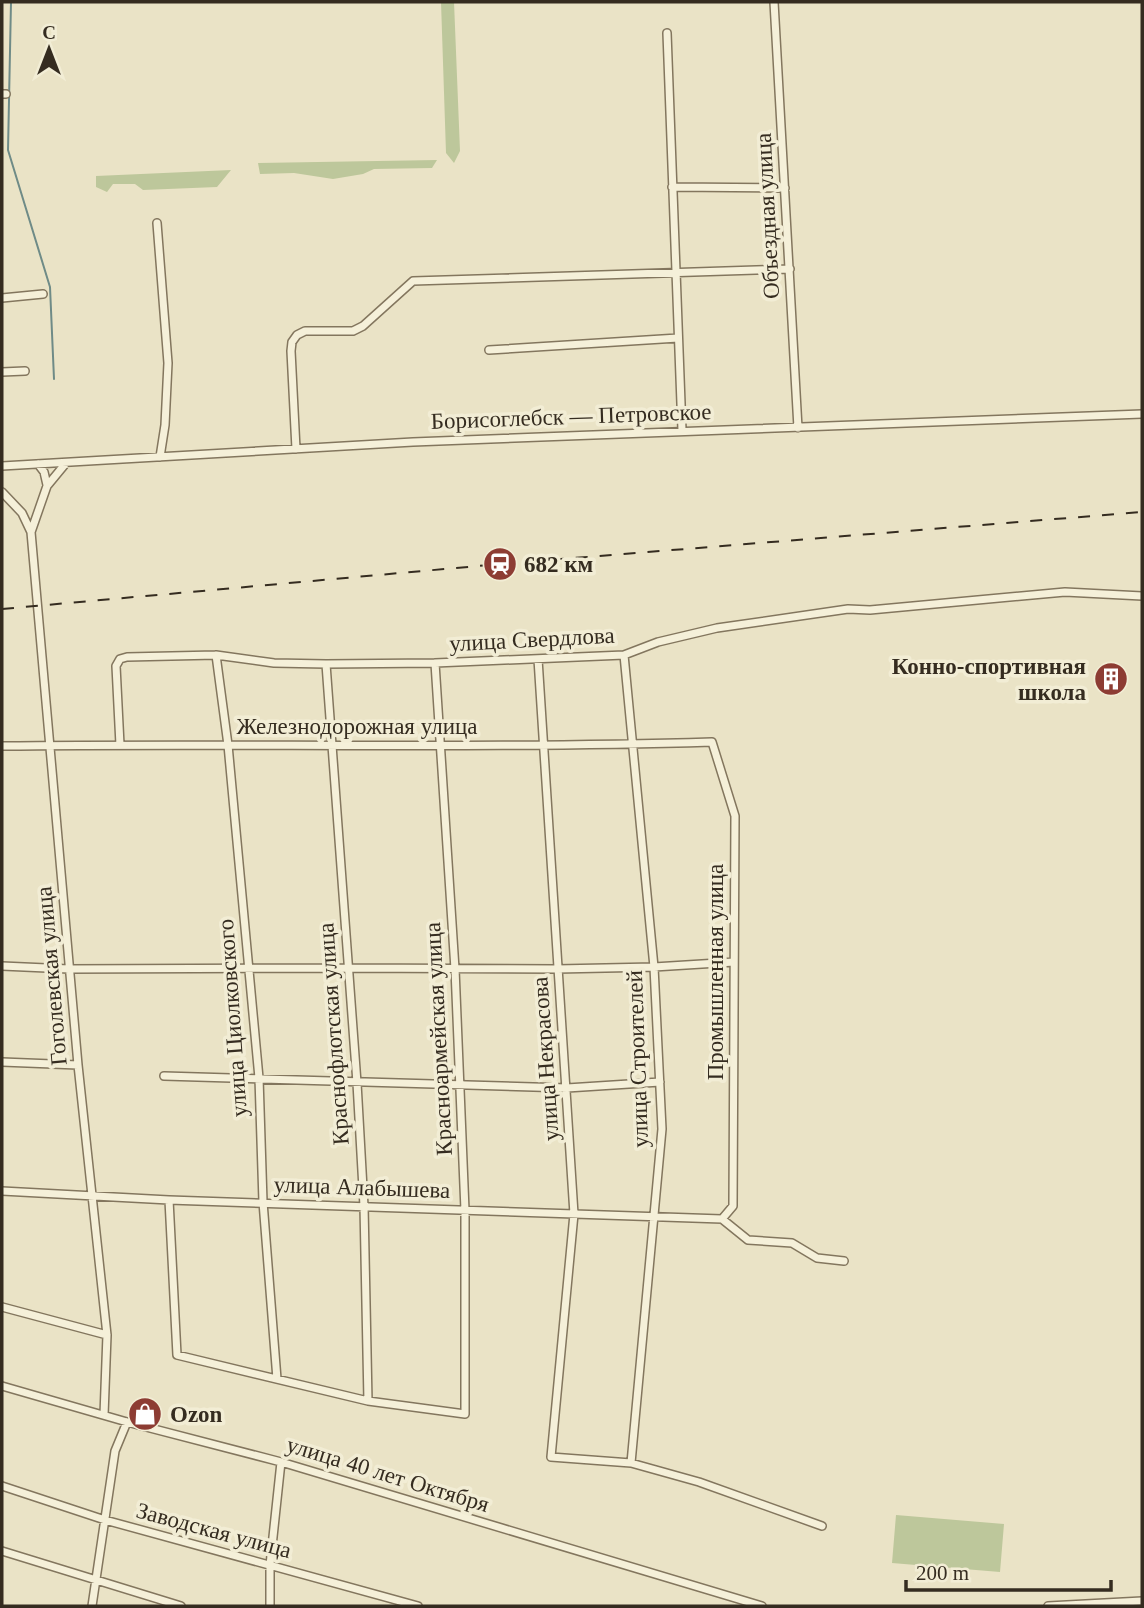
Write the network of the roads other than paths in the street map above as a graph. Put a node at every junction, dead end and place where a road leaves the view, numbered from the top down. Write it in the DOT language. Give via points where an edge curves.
graph roads {
  1 [pos="774,2"];
  2 [pos="667,33"];
  3 [pos="672,187"];
  4 [pos="785,188"];
  5 [pos="157,223"];
  6 [pos="790,269"];
  7 [pos="676,273"];
  8 [pos="43,294"];
  9 [pos="2,298"];
  10 [pos="678,338"];
  11 [pos="489,349"];
  12 [pos="26,371"];
  13 [pos="2,372"];
  14 [pos="1142,414"];
  15 [pos="797,428"];
  16 [pos="682,430"];
  17 [pos="296,449"];
  18 [pos="160,457"];
  19 [pos="66,463"];
  20 [pos="38,464"];
  21 [pos="2,466"];
  22 [pos="47,486"];
  23 [pos="2,492"];
  24 [pos="31,533"];
  25 [pos="1142,596"];
  26 [pos="216,654"];
  27 [pos="624,654"];
  28 [pos="538,659"];
  29 [pos="435,663"];
  30 [pos="326,664"];
  31 [pos="712,742"];
  32 [pos="332,744"];
  33 [pos="632,744"];
  34 [pos="120,745"];
  35 [pos="228,745"];
  36 [pos="48,746"];
  37 [pos="439,746"];
  38 [pos="543,746"];
  39 [pos="2,747"];
  40 [pos="734,962"];
  41 [pos="2,966"];
  42 [pos="654,967"];
  43 [pos="348,968"];
  44 [pos="455,968"];
  45 [pos="69,969"];
  46 [pos="249,970"];
  47 [pos="557,970"];
  48 [pos="2,1062"];
  49 [pos="78,1065"];
  50 [pos="164,1076"];
  51 [pos="259,1078"];
  52 [pos="660,1082"];
  53 [pos="358,1083"];
  54 [pos="459,1086"];
  55 [pos="567,1088"];
  56 [pos="2,1191"];
  57 [pos="93,1196"];
  58 [pos="169,1200"];
  59 [pos="263,1202"];
  60 [pos="364,1206"];
  61 [pos="465,1210"];
  62 [pos="575,1214"];
  63 [pos="653,1217"];
  64 [pos="722,1219"];
  65 [pos="844,1261"];
  66 [pos="2,1307"];
  67 [pos="107,1335"];
  68 [pos="277,1379"];
  69 [pos="3,1388"];
  70 [pos="368,1401"];
  71 [pos="104,1415"];
  72 [pos="127,1422"];
  73 [pos="281,1462"];
  74 [pos="631,1463"];
  75 [pos="2,1486"];
  76 [pos="105,1520"];
  77 [pos="822,1526"];
  78 [pos="2,1551"];
  79 [pos="270,1564"];
  80 [pos="97,1581"];
  81 [pos="1142,1601"];
  82 [pos="92,1606"];
  83 [pos="181,1606"];
  84 [pos="270,1606"];
  85 [pos="418,1606"];
  86 [pos="762,1606"];
  87 [pos="1050,1606"];
  1 -- 4 [label="street, Объездная улица"];
  2 -- 3 [label="street"];
  3 -- 4 [label="street"];
  3 -- 7 [label="street"];
  4 -- 6 [label="street, Объездная улица"];
  5 -- 18 [label="street" via="168,363"];
  6 -- 7 [label="street"];
  6 -- 15 [label="street, Объездная улица"];
  7 -- 10 [label="street"];
  7 -- 17 [label="street" via="414,281 353,331 305,331 292,342 291,351"];
  8 -- 9 [label="street"];
  10 -- 11 [label="street"];
  10 -- 16 [label="street"];
  12 -- 13 [label="street"];
  14 -- 15 [label="street, Борисоглебск — Петровское"];
  15 -- 16 [label="street, Борисоглебск — Петровское"];
  16 -- 17 [label="street, Борисоглебск — Петровское"];
  17 -- 18 [label="street, Борисоглебск — Петровское"];
  18 -- 19 [label="street, Борисоглебск — Петровское"];
  19 -- 20 [label="street, Борисоглебск — Петровское"];
  19 -- 22 [label="street"];
  20 -- 21 [label="street, Борисоглебск — Петровское"];
  20 -- 22 [label="street"];
  22 -- 24 [label="street"];
  23 -- 24 [label="street" via="22,513"];
  24 -- 36 [label="street, Гоголевская улица"];
  25 -- 27 [label="street, улица Свердлова" via="1065,592 848,609 717,628"];
  26 -- 30 [label="street, улица Свердлова" via="274,663"];
  26 -- 34 [label="street, улица Свердлова" via="120,659 116,666"];
  26 -- 35 [label="street, улица Циолковского"];
  27 -- 28 [label="street, улица Свердлова"];
  27 -- 33 [label="street, улица Строителей"];
  28 -- 29 [label="street, улица Свердлова"];
  28 -- 38 [label="street, улица Некрасова"];
  29 -- 30 [label="street, улица Свердлова"];
  29 -- 37 [label="street, Красноармейская улица"];
  30 -- 32 [label="street, Краснофлотская улица"];
  31 -- 33 [label="street, Железнодорожная улица"];
  31 -- 40 [label="street, Промышленная улица" via="735,816"];
  32 -- 35 [label="street, Железнодорожная улица"];
  32 -- 37 [label="street, Железнодорожная улица"];
  32 -- 43 [label="street, Краснофлотская улица"];
  33 -- 38 [label="street, Железнодорожная улица"];
  33 -- 42 [label="street, улица Строителей"];
  34 -- 35 [label="street, Железнодорожная улица"];
  34 -- 36 [label="street, Железнодорожная улица"];
  35 -- 46 [label="street, улица Циолковского"];
  36 -- 39 [label="street, Железнодорожная улица"];
  36 -- 45 [label="street, Гоголевская улица"];
  37 -- 38 [label="street, Железнодорожная улица"];
  37 -- 44 [label="street, Красноармейская улица"];
  38 -- 47 [label="street, улица Некрасова"];
  40 -- 42 [label="street"];
  40 -- 64 [label="street, Промышленная улица" via="733,1206"];
  41 -- 45 [label="street"];
  42 -- 47 [label="street"];
  42 -- 52 [label="street, улица Строителей"];
  43 -- 44 [label="street"];
  43 -- 46 [label="street"];
  43 -- 53 [label="street, Краснофлотская улица"];
  44 -- 47 [label="street"];
  44 -- 54 [label="street, Красноармейская улица"];
  45 -- 46 [label="street"];
  45 -- 49 [label="street, Гоголевская улица"];
  46 -- 51 [label="street, улица Циолковского"];
  47 -- 55 [label="street, улица Некрасова"];
  48 -- 49 [label="street"];
  49 -- 57 [label="street, Гоголевская улица"];
  50 -- 51 [label="street"];
  51 -- 53 [label="street"];
  51 -- 59 [label="street, улица Циолковского"];
  52 -- 55 [label="street"];
  52 -- 63 [label="street, улица Строителей" via="662,1129"];
  53 -- 54 [label="street"];
  53 -- 60 [label="street, Краснофлотская улица"];
  54 -- 55 [label="street"];
  54 -- 61 [label="street, Красноармейская улица"];
  55 -- 62 [label="street, улица Некрасова"];
  56 -- 57 [label="street, улица Алабышева"];
  57 -- 58 [label="street, улица Алабышева"];
  57 -- 67 [label="street, Гоголевская улица"];
  58 -- 59 [label="street, улица Алабышева"];
  58 -- 68 [label="street" via="177,1355"];
  59 -- 60 [label="street, улица Алабышева"];
  59 -- 68 [label="street, улица Циолковского"];
  60 -- 61 [label="street, улица Алабышева"];
  60 -- 70 [label="street, Краснофлотская улица"];
  61 -- 62 [label="street, улица Алабышева"];
  61 -- 70 [label="street, Красноармейская улица" via="465,1414"];
  62 -- 63 [label="street, улица Алабышева"];
  62 -- 74 [label="street, улица Некрасова" via="551,1457"];
  63 -- 64 [label="street, улица Алабышева"];
  63 -- 74 [label="street, улица Строителей"];
  64 -- 65 [label="street" via="748,1240 792,1243 817,1258"];
  66 -- 67 [label="street"];
  67 -- 71 [label="street, Гоголевская улица"];
  68 -- 70 [label="street"];
  69 -- 71 [label="street, улица 40 лет Октября"];
  71 -- 72 [label="street, улица 40 лет Октября"];
  72 -- 73 [label="street, улица 40 лет Октября"];
  72 -- 76 [label="street" via="115,1451"];
  73 -- 79 [label="street"];
  73 -- 86 [label="street, улица 40 лет Октября"];
  74 -- 77 [label="street"];
  75 -- 76 [label="street, Заводская улица"];
  76 -- 79 [label="street, Заводская улица"];
  76 -- 80 [label="street"];
  78 -- 80 [label="street"];
  79 -- 84 [label="street"];
  79 -- 85 [label="street, Заводская улица"];
  80 -- 82 [label="street"];
  80 -- 83 [label="street"];
  81 -- 87 [label="street"];
}
